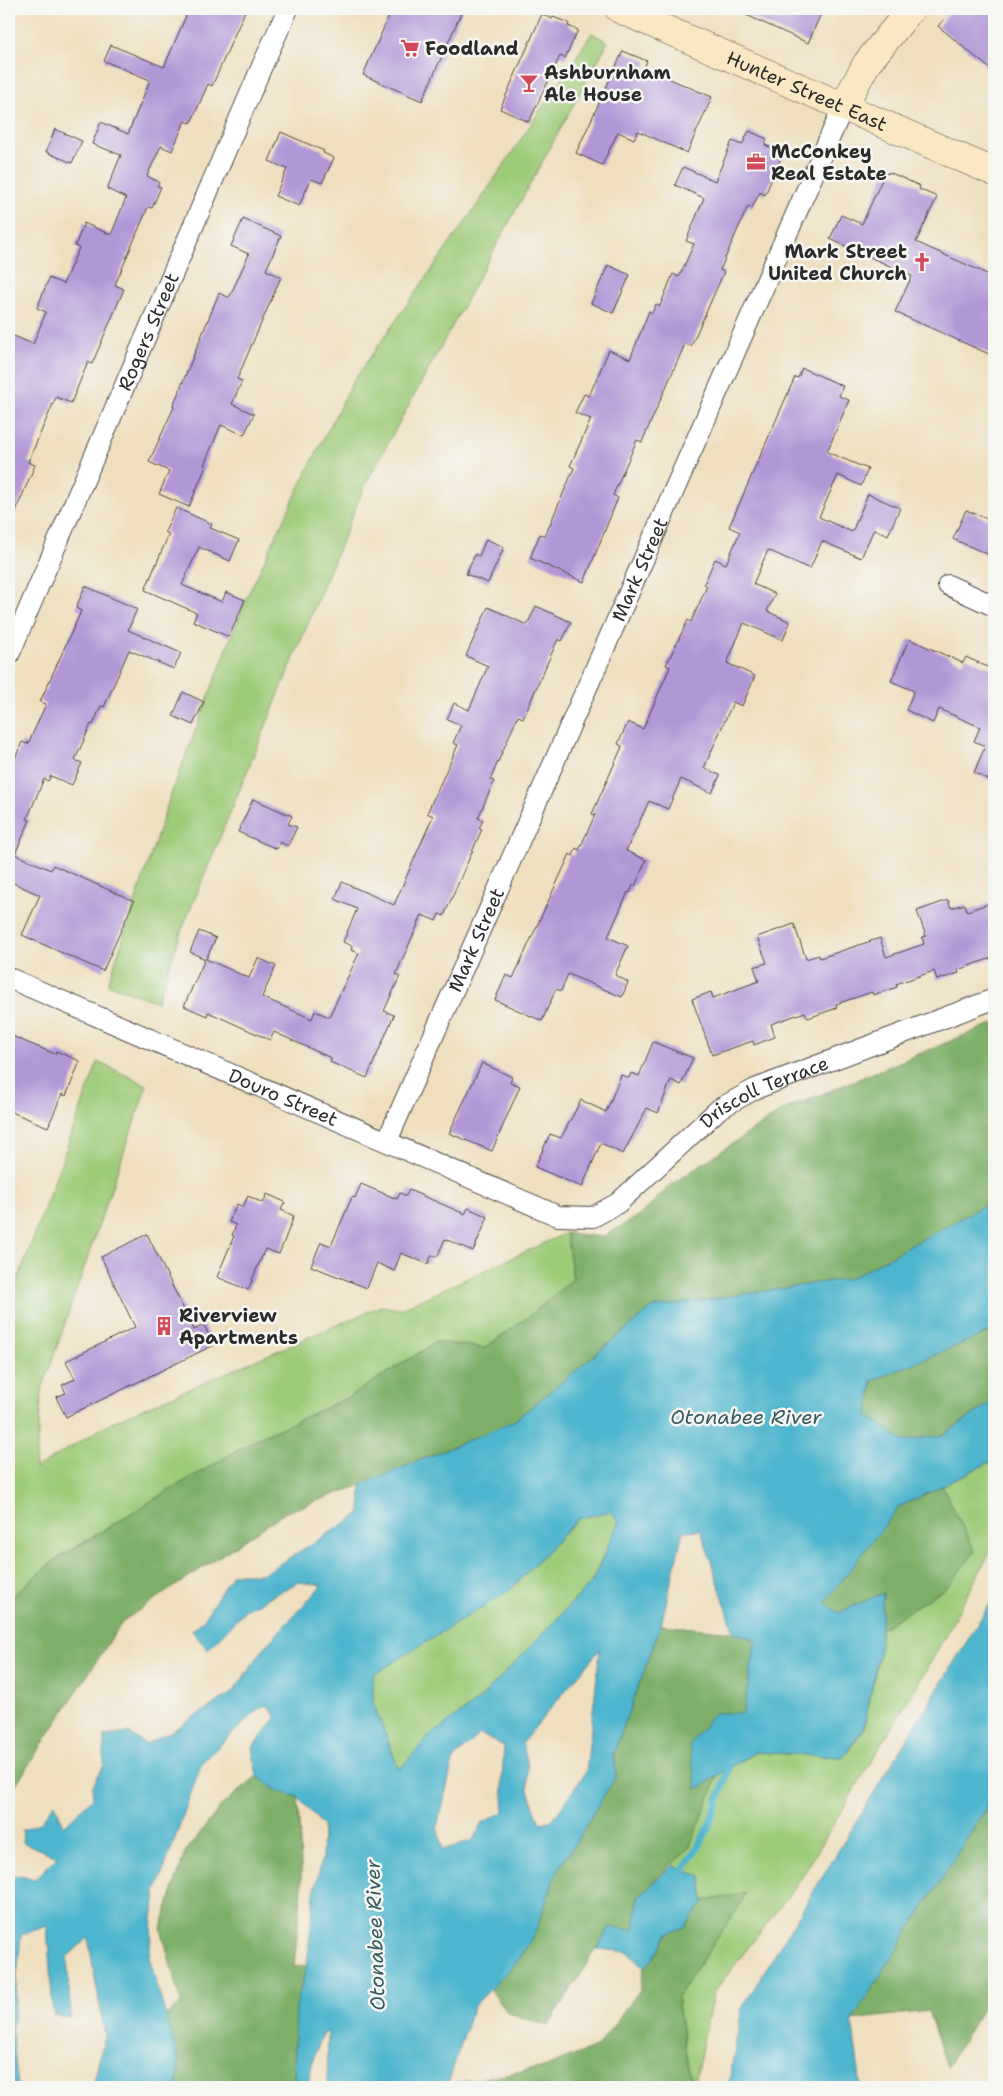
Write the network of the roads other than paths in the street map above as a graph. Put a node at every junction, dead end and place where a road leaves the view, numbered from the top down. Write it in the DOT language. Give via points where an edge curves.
graph roads {
  1 [pos="288,9"];
  2 [pos="619,9"];
  3 [pos="911,9"];
  4 [pos="844,105"];
  5 [pos="994,172"];
  6 [pos="948,586"];
  7 [pos="994,606"];
  8 [pos="9,655"];
  9 [pos="9,978"];
  10 [pos="994,999"];
  11 [pos="387,1141"];
  12 [pos="558,1216"];
  1 -- 8 [label="street, Rogers Street"];
  2 -- 4 [label="main road, Hunter Street East"];
  3 -- 4 [label="main road, Mark Street" via="867,63"];
  4 -- 5 [label="main road, Hunter Street East"];
  4 -- 11 [label="street, Mark Street"];
  6 -- 7 [label="street"];
  9 -- 11 [label="street, Douro Street"];
  10 -- 12 [label="street, Driscoll Terrace" via="756,1089 719,1109 618,1203 593,1218"];
  11 -- 12 [label="street, Douro Street"];
}
